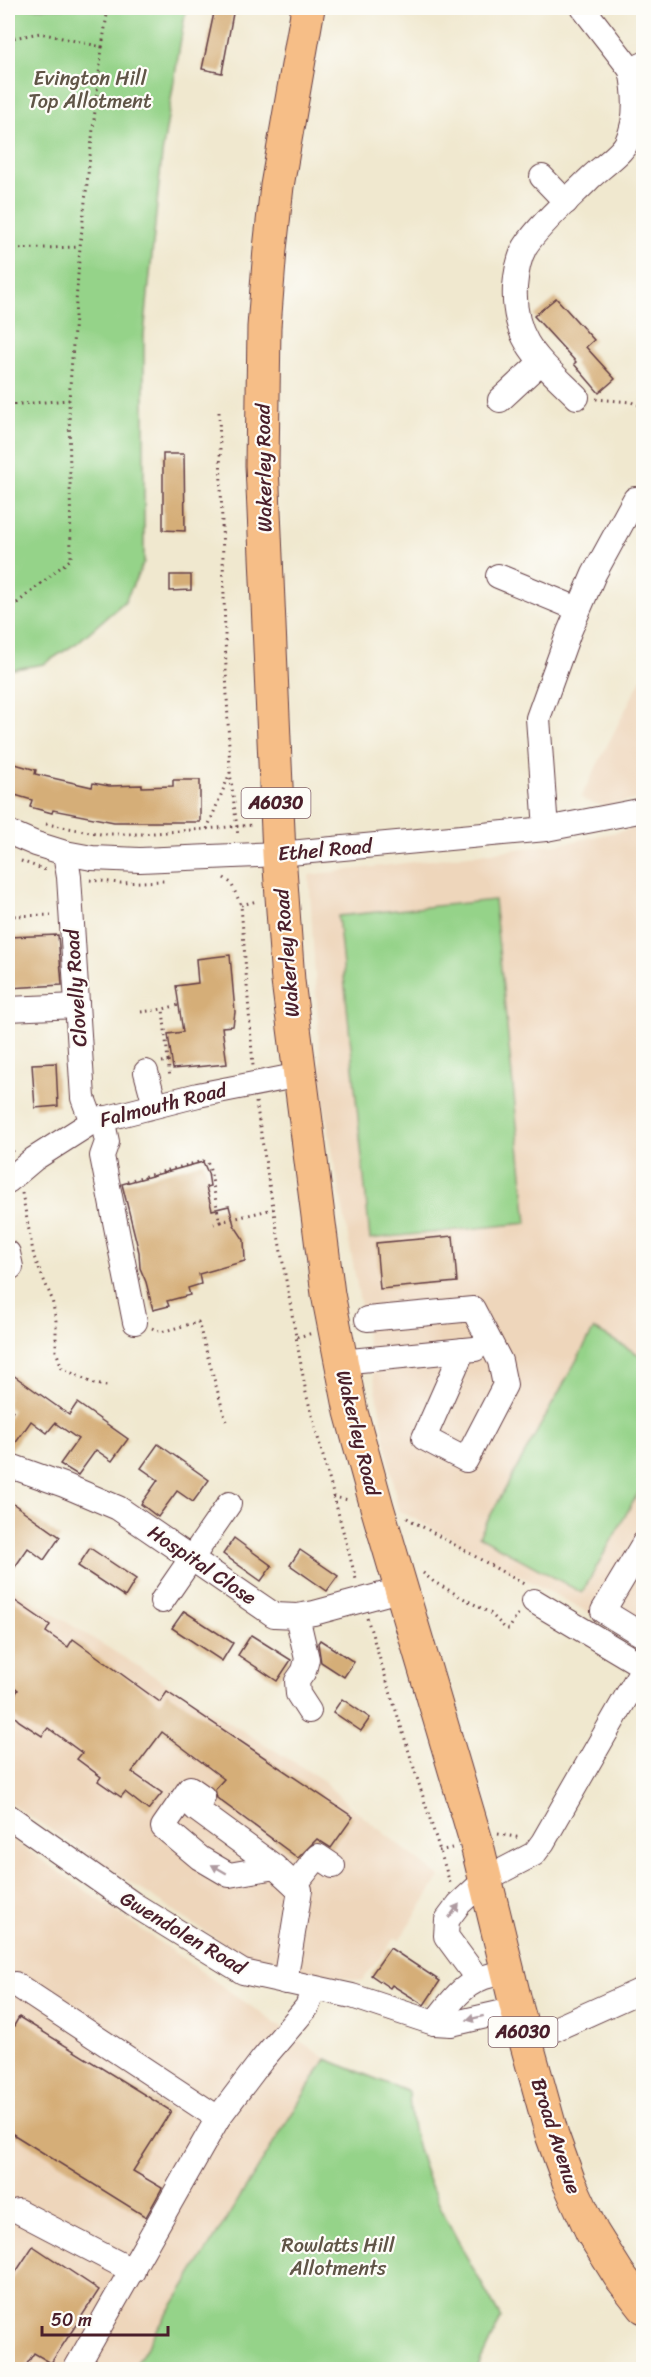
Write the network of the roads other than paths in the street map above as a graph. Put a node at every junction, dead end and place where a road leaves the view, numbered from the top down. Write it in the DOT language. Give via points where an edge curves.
graph roads {
  1 [pos="308,8"];
  2 [pos="583,8"];
  3 [pos="637,67"];
  4 [pos="542,177"];
  5 [pos="566,202"];
  6 [pos="541,362"];
  7 [pos="577,397"];
  8 [pos="500,400"];
  9 [pos="635,499"];
  10 [pos="498,576"];
  11 [pos="578,609"];
  12 [pos="644,810"];
  13 [pos="546,829"];
  14 [pos="8,832"];
  15 [pos="278,839"];
  16 [pos="65,852"];
  17 [pos="76,995"];
  18 [pos="8,1009"];
  19 [pos="151,1067"];
  20 [pos="300,1075"];
  21 [pos="155,1105"];
  22 [pos="97,1120"];
  23 [pos="12,1177"];
  24 [pos="367,1319"];
  25 [pos="139,1323"];
  26 [pos="493,1347"];
  27 [pos="463,1350"];
  28 [pos="340,1362"];
  29 [pos="8,1465"];
  30 [pos="229,1504"];
  31 [pos="644,1543"];
  32 [pos="192,1558"];
  33 [pos="403,1589"];
  34 [pos="534,1600"];
  35 [pos="162,1601"];
  36 [pos="297,1616"];
  37 [pos="644,1636"];
  38 [pos="644,1666"];
  39 [pos="309,1711"];
  40 [pos="8,1816"];
  41 [pos="333,1866"];
  42 [pos="275,1867"];
  43 [pos="486,1879"];
  44 [pos="295,1886"];
  45 [pos="509,1971"];
  46 [pos="477,1978"];
  47 [pos="285,1982"];
  48 [pos="15,1984"];
  49 [pos="314,1988"];
  50 [pos="644,1989"];
  51 [pos="517,2009"];
  52 [pos="434,2023"];
  53 [pos="526,2042"];
  54 [pos="218,2118"];
  55 [pos="18,2211"];
  56 [pos="133,2271"];
  57 [pos="644,2307"];
  58 [pos="75,2370"];
  1 -- 15 [label="highway, Wakerley Road / A6030" via="277,186 264,327 262,465"];
  2 -- 3 [label="street"];
  3 -- 5 [label="street" via="633,126 626,145"];
  4 -- 5 [label="street"];
  5 -- 6 [label="street" via="525,247 516,274 514,306 520,333"];
  6 -- 7 [label="street"];
  6 -- 8 [label="street"];
  9 -- 11 [label="street"];
  10 -- 11 [label="street"];
  11 -- 13 [label="street" via="538,718"];
  12 -- 13 [label="street, Ethel Road"];
  13 -- 15 [label="street, Ethel Road"];
  14 -- 16 [label="street, Ethel Road"];
  15 -- 16 [label="street, Ethel Road" via="239,856 140,860 92,858"];
  15 -- 20 [label="highway, Wakerley Road / A6030" via="288,981"];
  16 -- 17 [label="street, Clovelly Road"];
  17 -- 18 [label="street"];
  17 -- 22 [label="street, Clovelly Road" via="73,1038 83,1098"];
  19 -- 21 [label="street"];
  20 -- 21 [label="street, Falmouth Road"];
  20 -- 28 [label="highway, Wakerley Road / A6030"];
  21 -- 22 [label="street, Falmouth Road"];
  22 -- 23 [label="street, Falmouth Road" via="51,1147"];
  22 -- 25 [label="street, Clovelly Road" via="107,1142 102,1156"];
  24 -- 26 [label="street" via="473,1309"];
  26 -- 27 [label="street"];
  26 -- 27 [label="street" via="505,1385 466,1460 424,1438"];
  27 -- 28 [label="street"];
  28 -- 33 [label="highway, Wakerley Road / A6030" via="377,1507"];
  29 -- 32 [label="street, Hospital Close" via="118,1508"];
  30 -- 32 [label="street"];
  31 -- 37 [label="street" via="603,1611"];
  32 -- 35 [label="street"];
  32 -- 36 [label="street, Hospital Close" via="273,1615"];
  33 -- 36 [label="street, Hospital Close"];
  33 -- 43 [label="highway, Wakerley Road / A6030"];
  34 -- 38 [label="street"];
  36 -- 39 [label="street" via="307,1659 297,1682 298,1694"];
  38 -- 43 [label="street" via="543,1842 534,1854"];
  40 -- 47 [label="street, Gwendolen Road" via="133,1904 243,1972"];
  41 -- 44 [label="street" via="318,1856"];
  42 -- 42 [label="street, one-way" via="229,1875 163,1827 190,1788 203,1797 196,1809"];
  42 -- 44 [label="street"];
  43 -- 45 [label="highway, Broad Avenue / A6030"];
  46 -- 43 [label="street, one-way" via="446,1936 447,1920 457,1905"];
  44 -- 47 [label="street" via="300,1890"];
  45 -- 46 [label="street"];
  45 -- 51 [label="highway, Broad Avenue / A6030"];
  46 -- 52 [label="street"];
  47 -- 49 [label="street, Gwendolen Road"];
  48 -- 54 [label="street"];
  49 -- 52 [label="street, Gwendolen Road"];
  49 -- 54 [label="street" via="307,2007"];
  50 -- 53 [label="street"];
  51 -- 52 [label="street, Gwendolen Road, one-way" via="451,2024"];
  51 -- 53 [label="highway, Broad Avenue / A6030"];
  53 -- 57 [label="highway, Broad Avenue / A6030" via="569,2182 592,2232"];
  54 -- 56 [label="street"];
  55 -- 56 [label="street"];
  56 -- 58 [label="street"];
}
